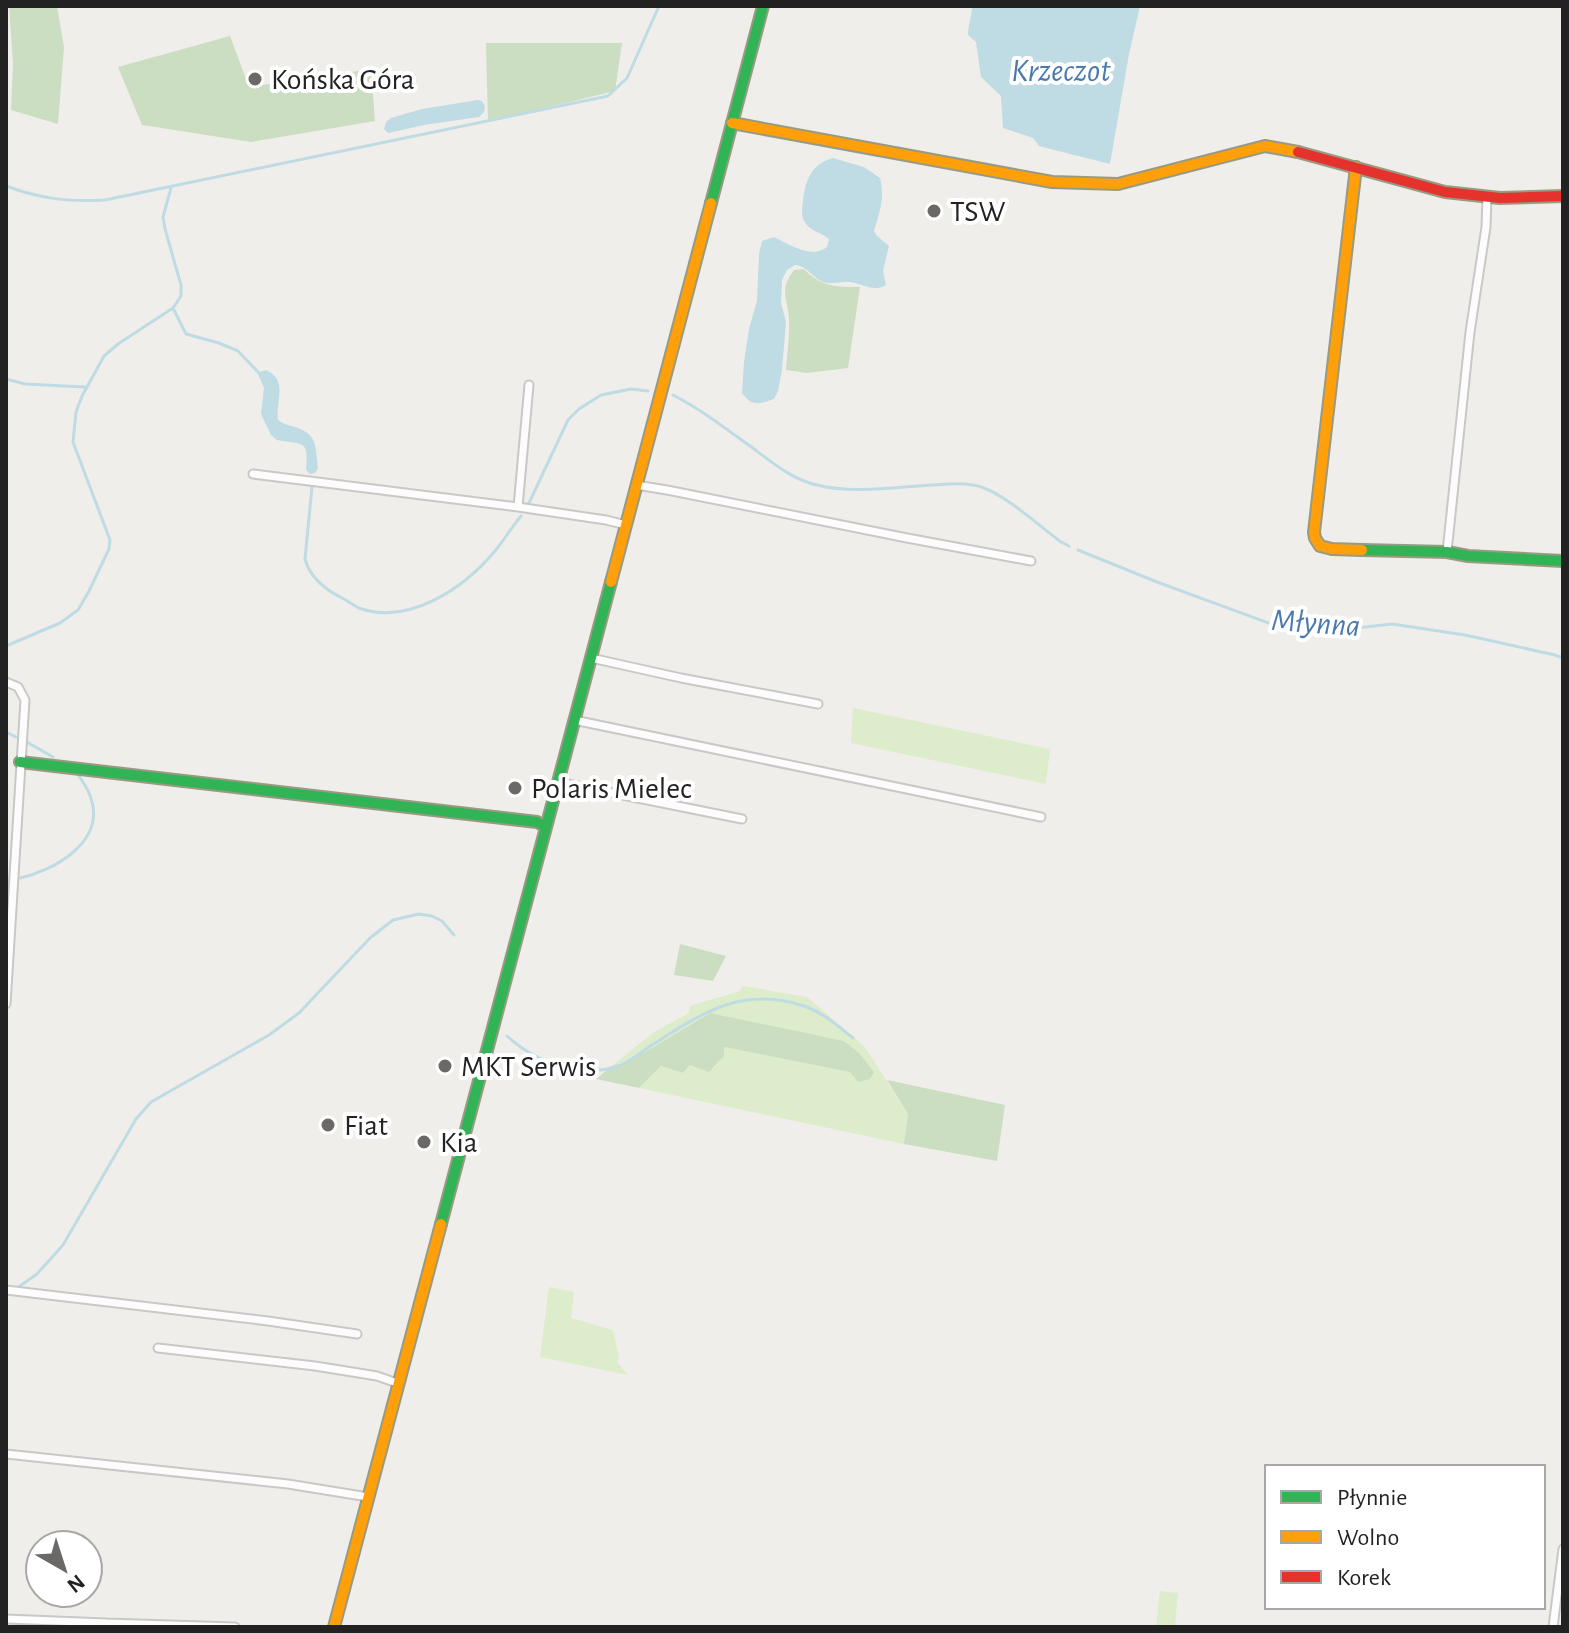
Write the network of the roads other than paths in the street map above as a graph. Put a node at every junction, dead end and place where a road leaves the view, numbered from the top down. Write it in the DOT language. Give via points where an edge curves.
graph roads {
  1 [pos="763,6"];
  2 [pos="732,123"];
  3 [pos="1356,167"];
  4 [pos="1563,196"];
  5 [pos="1487,197"];
  6 [pos="529,385"];
  7 [pos="253,474"];
  8 [pos="636,485"];
  9 [pos="518,507"];
  10 [pos="626,525"];
  11 [pos="1447,552"];
  12 [pos="1031,561"];
  13 [pos="1563,561"];
  14 [pos="591,658"];
  15 [pos="6,682"];
  16 [pos="818,704"];
  17 [pos="574,720"];
  18 [pos="20,762"];
  19 [pos="558,782"];
  20 [pos="1041,817"];
  21 [pos="742,819"];
  22 [pos="546,827"];
  23 [pos="6,1004"];
  24 [pos="6,1290"];
  25 [pos="357,1334"];
  26 [pos="158,1348"];
  27 [pos="397,1383"];
  28 [pos="6,1454"];
  29 [pos="368,1497"];
  30 [pos="1563,1549"];
  31 [pos="6,1619"];
  32 [pos="105,1625"];
  33 [pos="235,1627"];
  34 [pos="334,1627"];
  35 [pos="1553,1627"];
  1 -- 2 [label="street"];
  2 -- 3 [label="street" via="1074,184 1118,184 1265,146"];
  2 -- 8 [label="street"];
  3 -- 5 [label="street" via="1445,192"];
  3 -- 11 [label="street" via="1315,538 1320,546 1332,549"];
  4 -- 5 [label="street"];
  5 -- 11 [label="street"];
  6 -- 9 [label="street"];
  7 -- 9 [label="street"];
  8 -- 10 [label="street"];
  8 -- 12 [label="street"];
  9 -- 10 [label="street"];
  10 -- 14 [label="street"];
  11 -- 13 [label="street"];
  14 -- 16 [label="street"];
  14 -- 17 [label="street"];
  15 -- 18 [label="street" via="18,687 25,700"];
  17 -- 19 [label="street"];
  17 -- 20 [label="street"];
  18 -- 22 [label="street"];
  18 -- 23 [label="street"];
  19 -- 21 [label="street"];
  19 -- 22 [label="street"];
  22 -- 27 [label="street"];
  24 -- 25 [label="street"];
  26 -- 27 [label="street" via="315,1366"];
  27 -- 29 [label="street"];
  28 -- 29 [label="street"];
  29 -- 34 [label="street"];
  30 -- 35 [label="street"];
  31 -- 32 [label="street"];
  32 -- 33 [label="street"];
}
